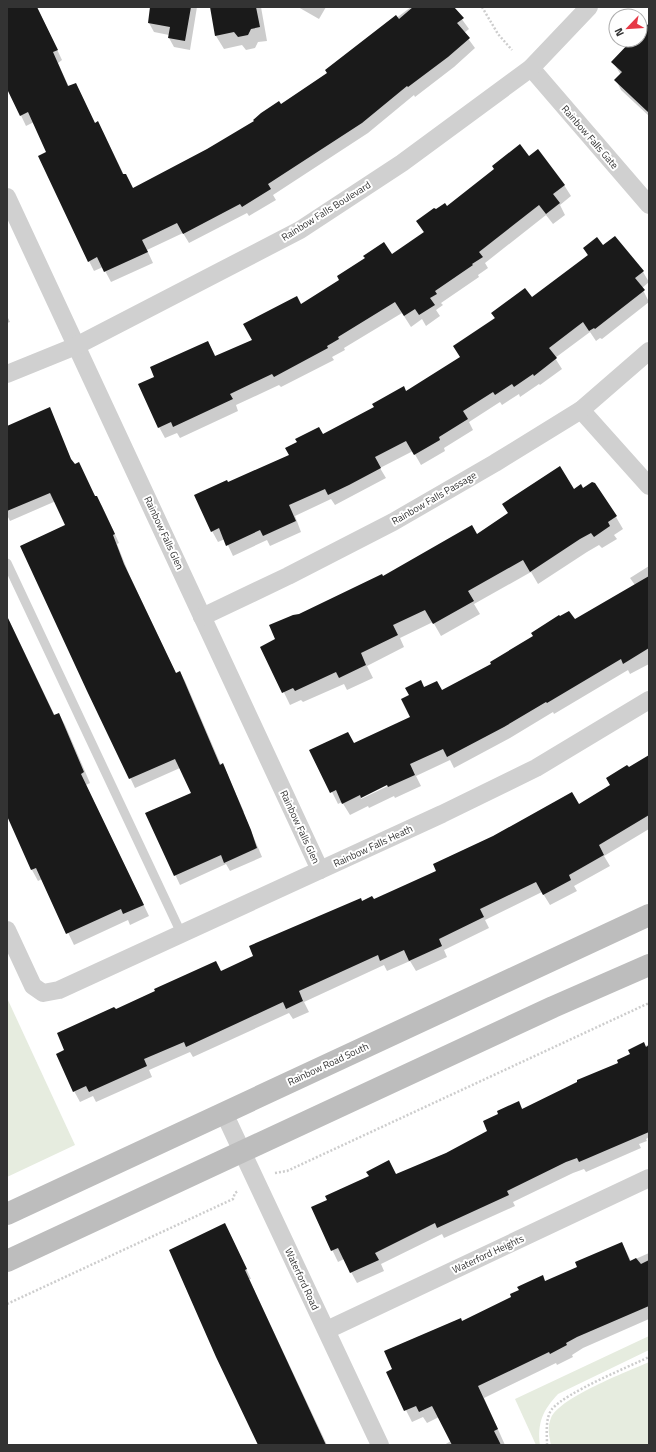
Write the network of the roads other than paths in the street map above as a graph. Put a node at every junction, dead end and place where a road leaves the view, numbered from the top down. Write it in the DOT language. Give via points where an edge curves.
graph roads {
  1 [pos="589,7"];
  2 [pos="531,68"];
  3 [pos="7,197"];
  4 [pos="649,205"];
  5 [pos="76,346"];
  6 [pos="649,351"];
  7 [pos="7,374"];
  8 [pos="581,410"];
  9 [pos="649,486"];
  10 [pos="7,563"];
  11 [pos="202,617"];
  12 [pos="649,700"];
  13 [pos="320,870"];
  14 [pos="649,915"];
  15 [pos="7,930"];
  16 [pos="182,935"];
  17 [pos="649,965"];
  18 [pos="224,1113"];
  19 [pos="242,1152"];
  20 [pos="649,1178"];
  21 [pos="7,1214"];
  22 [pos="7,1261"];
  23 [pos="327,1330"];
  24 [pos="380,1445"];
  1 -- 2 [label="street, Rainbow Falls Boulevard"];
  2 -- 4 [label="street, Rainbow Falls Gate"];
  2 -- 5 [label="street, Rainbow Falls Boulevard" via="402,163 300,230"];
  3 -- 5 [label="street, Rainbow Falls Glen"];
  5 -- 7 [label="street, Rainbow Falls Boulevard"];
  5 -- 11 [label="street, Rainbow Falls Glen"];
  6 -- 8 [label="street, Rainbow Falls Passage"];
  8 -- 9 [label="street"];
  8 -- 11 [label="street, Rainbow Falls Passage" via="392,522"];
  10 -- 16 [label="lane"];
  11 -- 13 [label="street, Rainbow Falls Glen"];
  12 -- 13 [label="street, Rainbow Falls Heath" via="536,768"];
  13 -- 16 [label="street, Rainbow Falls Heath"];
  14 -- 18 [label="main road, Rainbow Road South"];
  15 -- 16 [label="street, Rainbow Falls Heath" via="33,986 43,993 59,990"];
  17 -- 19 [label="main road"];
  18 -- 19 [label="street, Waterford Road"];
  18 -- 21 [label="main road, Rainbow Road South"];
  19 -- 22 [label="main road"];
  19 -- 23 [label="street, Waterford Road"];
  20 -- 23 [label="street, Waterford Heights"];
  23 -- 24 [label="street, Waterford Road"];
}
